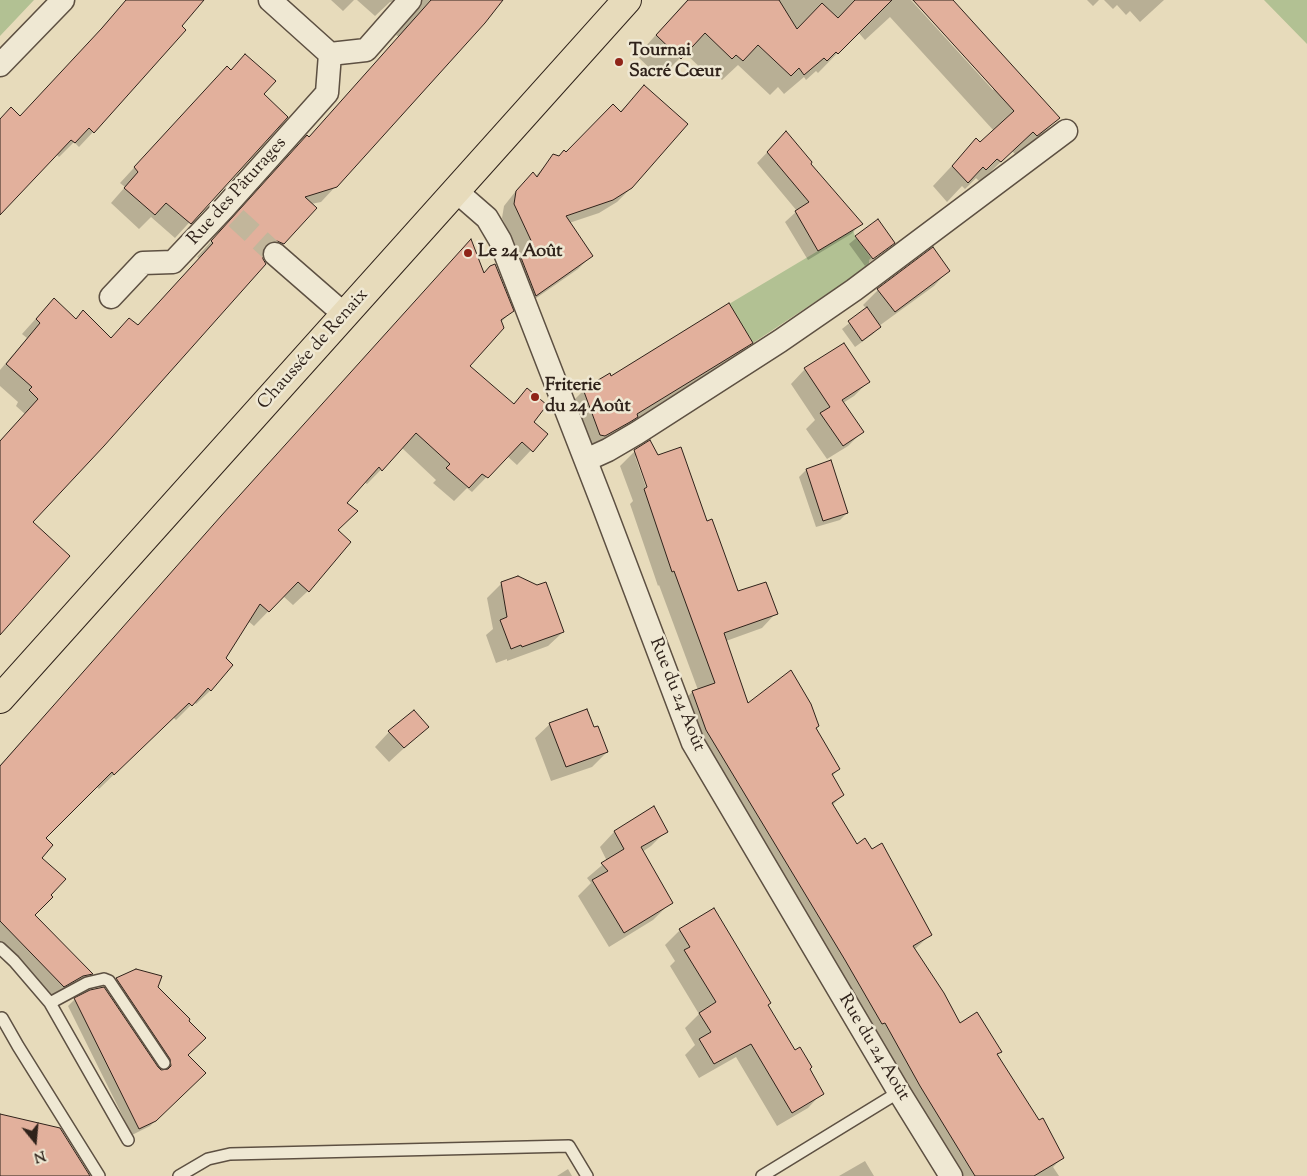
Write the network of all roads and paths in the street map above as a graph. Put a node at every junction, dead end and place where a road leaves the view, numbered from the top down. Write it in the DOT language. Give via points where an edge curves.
graph roads {
  1 [pos="63,0"];
  2 [pos="270,0"];
  3 [pos="410,0"];
  4 [pos="627,0"];
  5 [pos="330,54"];
  6 [pos="0,65"];
  7 [pos="1066,131"];
  8 [pos="456,191"];
  9 [pos="275,254"];
  10 [pos="111,297"];
  11 [pos="345,315"];
  12 [pos="586,460"];
  13 [pos="0,699"];
  14 [pos="0,948"];
  15 [pos="50,1003"];
  16 [pos="1,1015"];
  17 [pos="0,1032"];
  18 [pos="164,1063"];
  19 [pos="899,1092"];
  20 [pos="128,1140"];
  21 [pos="99,1176"];
  22 [pos="179,1176"];
  23 [pos="587,1176"];
  24 [pos="762,1176"];
  25 [pos="952,1176"];
  1 -- 6 [label="street"];
  2 -- 5 [label="street"];
  3 -- 5 [label="street" via="366,50"];
  4 -- 8 [label="main road, Chaussée de Renaix"];
  5 -- 10 [label="street, Rue des Pâturages" via="327,93 230,212 173,262 143,263"];
  7 -- 12 [label="street" via="854,290 780,341 637,433"];
  8 -- 11 [label="main road, Chaussée de Renaix"];
  8 -- 12 [label="street, Rue du 24 Août" via="487,218 500,240"];
  9 -- 11 [label="street"];
  11 -- 13 [label="main road, Chaussée de Renaix"];
  12 -- 19 [label="street, Rue du 24 Août" via="693,743"];
  14 -- 15 [label="lane"];
  15 -- 18 [label="lane" via="87,983 109,981"];
  15 -- 20 [label="lane"];
  16 -- 17 [label="lane"];
  16 -- 21 [label="lane"];
  19 -- 24 [label="lane"];
  19 -- 25 [label="street, Rue du 24 Août"];
  22 -- 23 [label="lane" via="208,1159 230,1154 569,1146"];
}
